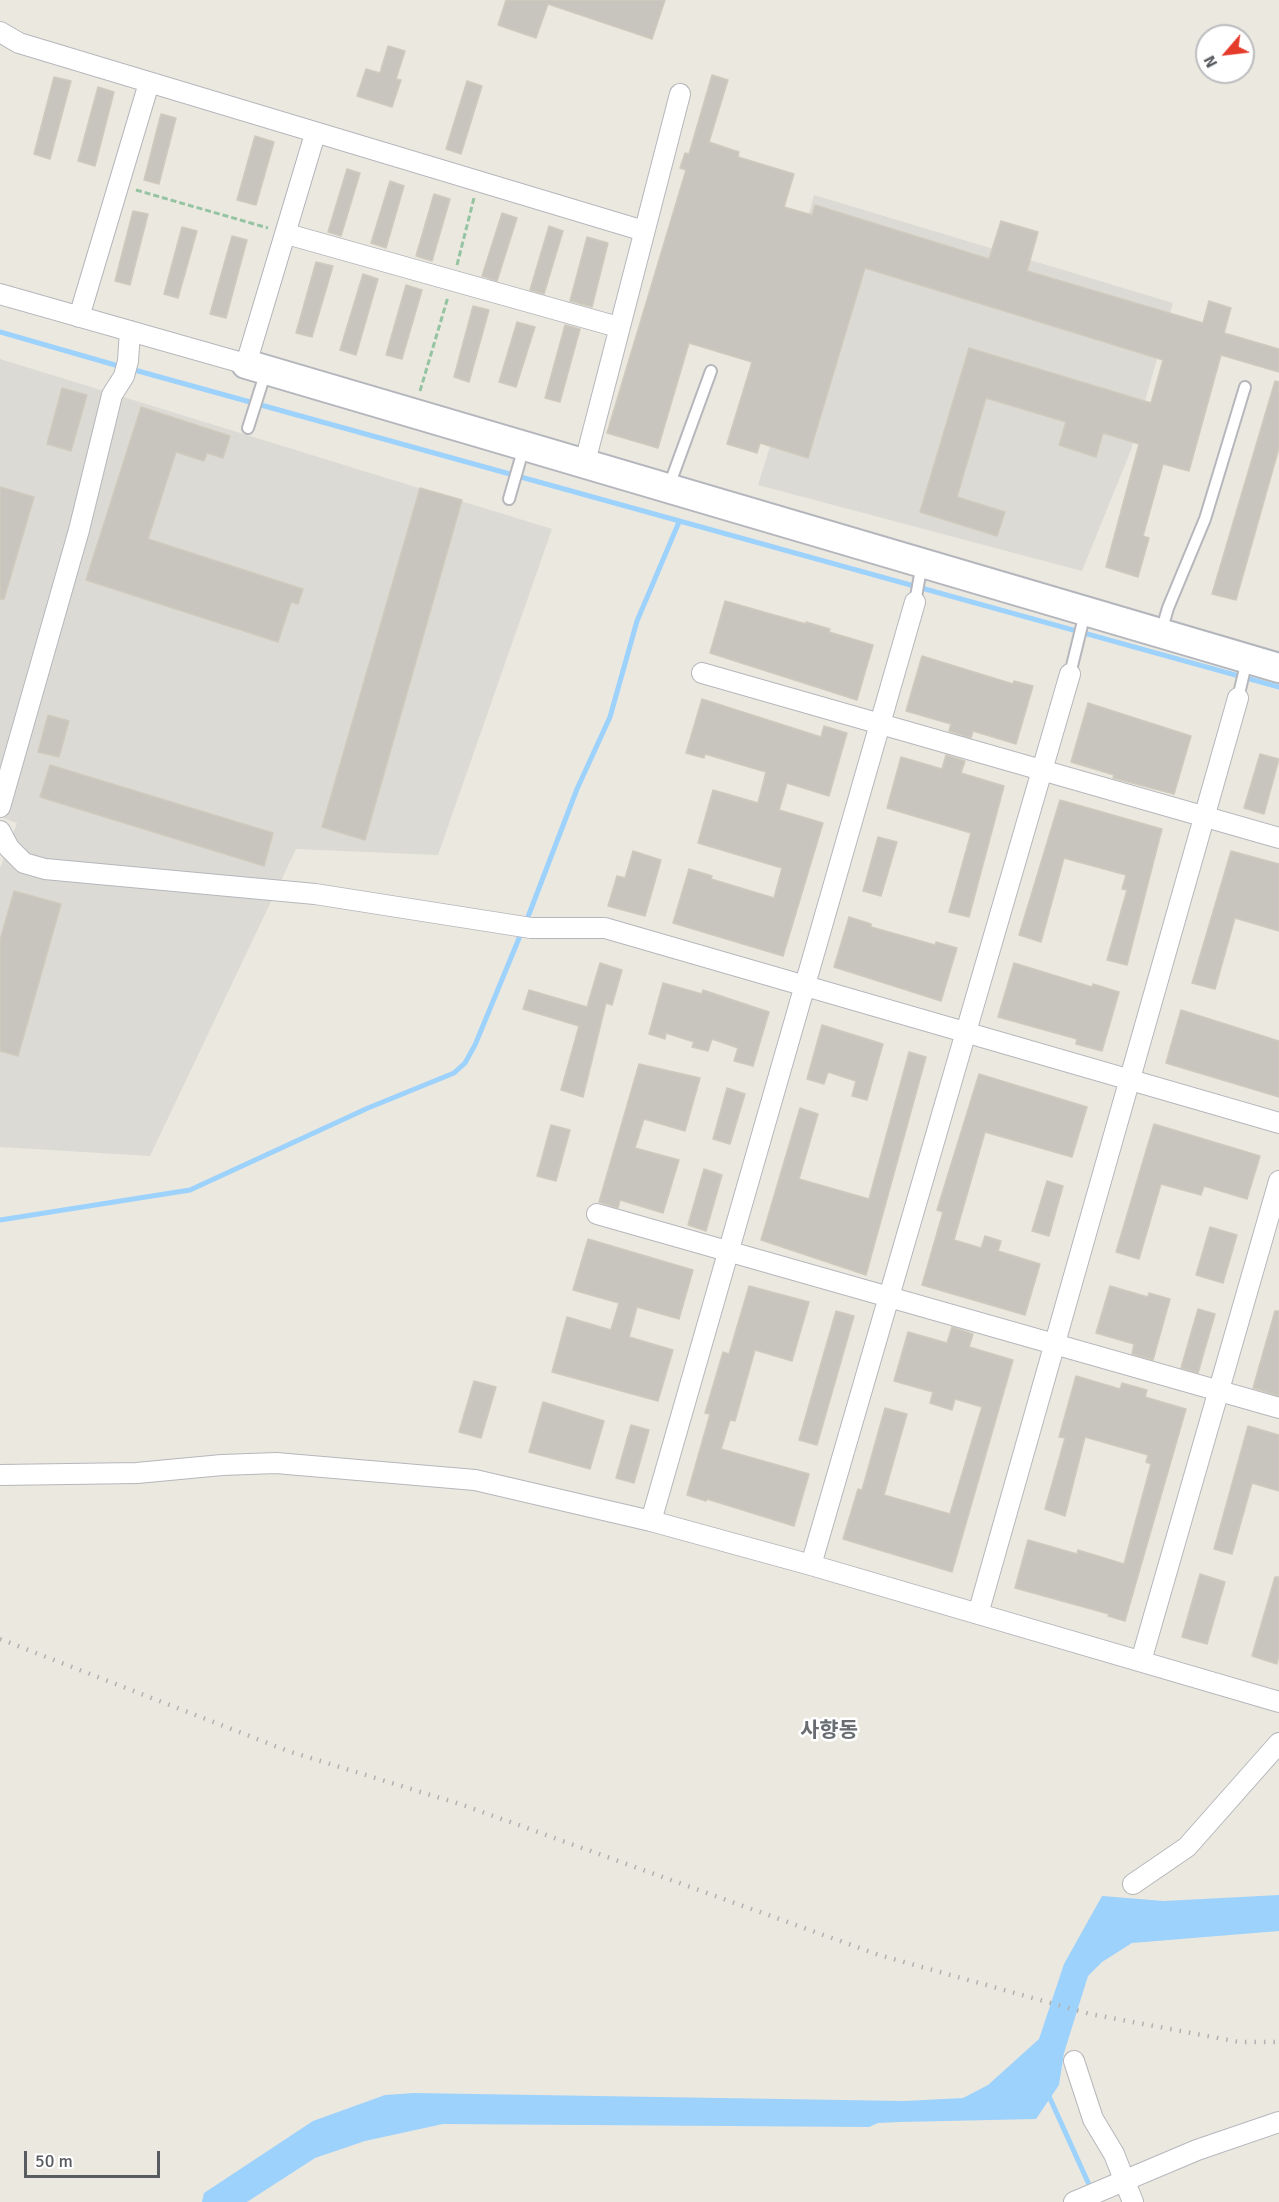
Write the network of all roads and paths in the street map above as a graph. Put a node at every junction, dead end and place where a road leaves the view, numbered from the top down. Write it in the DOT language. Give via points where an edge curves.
graph roads {
  1 [pos="0,32"];
  2 [pos="148,83"];
  3 [pos="680,94"];
  4 [pos="315,134"];
  5 [pos="119,185"];
  6 [pos="645,231"];
  7 [pos="287,234"];
  8 [pos="0,294"];
  9 [pos="79,317"];
  10 [pos="618,327"];
  11 [pos="130,331"];
  12 [pos="711,371"];
  13 [pos="257,374"];
  14 [pos="1245,387"];
  15 [pos="248,428"];
  16 [pos="521,458"];
  17 [pos="585,462"];
  18 [pos="669,487"];
  19 [pos="509,499"];
  20 [pos="922,567"];
  21 [pos="916,598"];
  22 [pos="1083,618"];
  23 [pos="1161,633"];
  24 [pos="1246,665"];
  25 [pos="1279,668"];
  26 [pos="702,673"];
  27 [pos="1070,674"];
  28 [pos="1240,693"];
  29 [pos="880,722"];
  30 [pos="1042,768"];
  31 [pos="0,807"];
  32 [pos="1204,818"];
  33 [pos="0,831"];
  34 [pos="1279,838"];
  35 [pos="804,986"];
  36 [pos="966,1032"];
  37 [pos="1130,1079"];
  38 [pos="1279,1123"];
  39 [pos="1279,1181"];
  40 [pos="597,1214"];
  41 [pos="728,1251"];
  42 [pos="889,1297"];
  43 [pos="1055,1344"];
  44 [pos="1219,1391"];
  45 [pos="1279,1408"];
  46 [pos="0,1475"];
  47 [pos="651,1521"];
  48 [pos="811,1565"];
  49 [pos="978,1614"];
  50 [pos="1141,1661"];
  51 [pos="1279,1702"];
  52 [pos="1279,1743"];
  53 [pos="1133,1884"];
  54 [pos="1074,2061"];
  55 [pos="1279,2122"];
  56 [pos="1125,2181"];
  57 [pos="1074,2202"];
  58 [pos="1133,2202"];
  1 -- 2 [label="street" via="20,43"];
  2 -- 4 [label="street"];
  2 -- 5 [label="street"];
  3 -- 6 [label="street"];
  4 -- 6 [label="street"];
  4 -- 7 [label="street"];
  5 -- 7 [label="path"];
  5 -- 9 [label="street"];
  6 -- 10 [label="street"];
  7 -- 10 [label="street"];
  7 -- 13 [label="street"];
  8 -- 9 [label="street"];
  9 -- 11 [label="street"];
  10 -- 17 [label="street"];
  11 -- 13 [label="street"];
  11 -- 31 [label="street" via="126,369 112,395 79,530"];
  12 -- 18 [label="lane"];
  13 -- 15 [label="lane"];
  13 -- 16 [label="street"];
  14 -- 23 [label="lane" via="1205,519"];
  16 -- 17 [label="street"];
  16 -- 19 [label="lane"];
  17 -- 18 [label="street"];
  18 -- 20 [label="street"];
  20 -- 21 [label="lane"];
  20 -- 22 [label="street"];
  21 -- 29 [label="street"];
  22 -- 23 [label="street"];
  22 -- 27 [label="lane"];
  23 -- 24 [label="street"];
  24 -- 25 [label="street"];
  24 -- 28 [label="lane"];
  26 -- 29 [label="street"];
  27 -- 30 [label="street"];
  28 -- 32 [label="street"];
  29 -- 30 [label="street"];
  29 -- 35 [label="street"];
  30 -- 32 [label="street"];
  30 -- 36 [label="street"];
  32 -- 34 [label="street"];
  32 -- 37 [label="street"];
  33 -- 35 [label="street" via="24,863 45,869 315,894 524,926 605,928"];
  35 -- 36 [label="street"];
  35 -- 41 [label="street"];
  36 -- 37 [label="street"];
  36 -- 42 [label="street"];
  37 -- 38 [label="street"];
  37 -- 43 [label="street"];
  39 -- 44 [label="street"];
  40 -- 41 [label="street"];
  41 -- 42 [label="street"];
  41 -- 47 [label="street"];
  42 -- 43 [label="street"];
  42 -- 48 [label="street"];
  43 -- 44 [label="street"];
  43 -- 49 [label="street"];
  44 -- 45 [label="street"];
  44 -- 50 [label="street"];
  46 -- 47 [label="street" via="137,1473 276,1463 476,1480"];
  47 -- 48 [label="street"];
  48 -- 49 [label="street"];
  49 -- 50 [label="street"];
  50 -- 51 [label="street"];
  52 -- 53 [label="street" via="1186,1847"];
  54 -- 56 [label="street" via="1093,2119"];
  55 -- 56 [label="street" via="1197,2150"];
  56 -- 57 [label="street"];
  56 -- 58 [label="street"];
}
